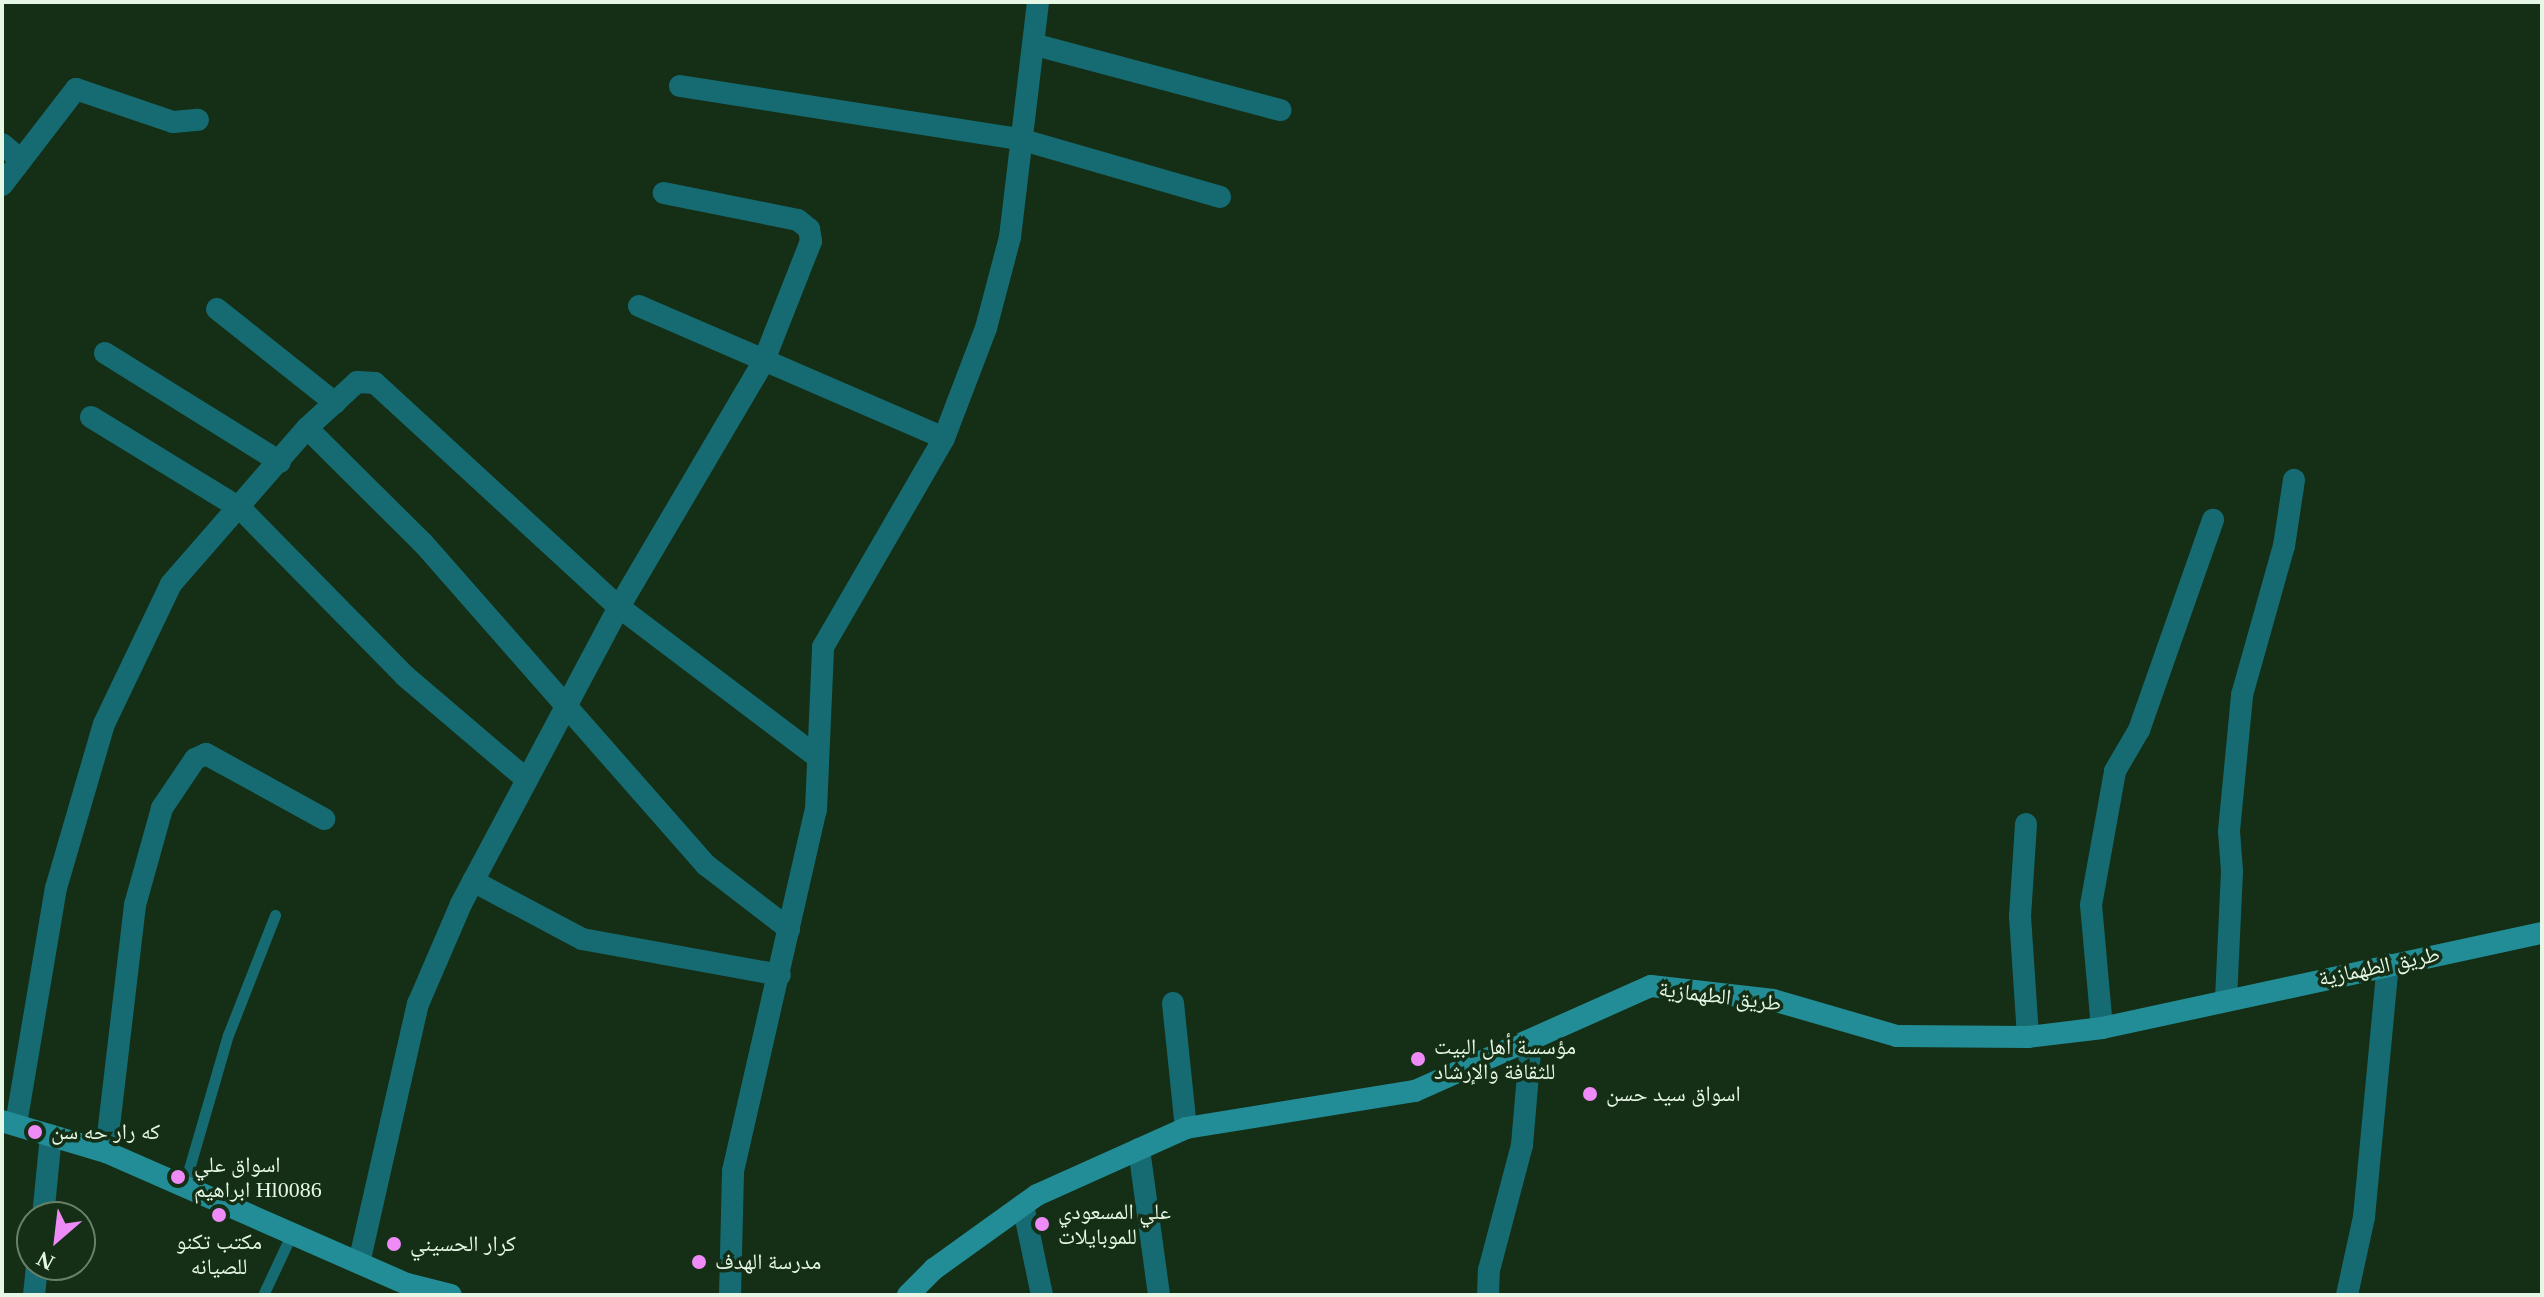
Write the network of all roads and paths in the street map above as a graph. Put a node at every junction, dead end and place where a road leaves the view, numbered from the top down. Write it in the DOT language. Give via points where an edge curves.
graph roads {
  1 [pos="1038,2"];
  2 [pos="1036,45"];
  3 [pos="680,86"];
  4 [pos="1280,110"];
  5 [pos="198,120"];
  6 [pos="1023,140"];
  7 [pos="2,144"];
  8 [pos="21,160"];
  9 [pos="2,185"];
  10 [pos="664,193"];
  11 [pos="1220,197"];
  12 [pos="639,306"];
  13 [pos="217,309"];
  14 [pos="105,353"];
  15 [pos="763,363"];
  16 [pos="335,403"];
  17 [pos="91,417"];
  18 [pos="307,428"];
  19 [pos="944,438"];
  20 [pos="280,462"];
  21 [pos="2294,480"];
  22 [pos="241,509"];
  23 [pos="2213,520"];
  24 [pos="619,607"];
  25 [pos="568,702"];
  26 [pos="817,757"];
  27 [pos="527,780"];
  28 [pos="324,819"];
  29 [pos="2026,824"];
  30 [pos="473,881"];
  31 [pos="275,915"];
  32 [pos="789,929"];
  33 [pos="2542,933"];
  34 [pos="2388,964"];
  35 [pos="780,975"];
  36 [pos="2226,999"];
  37 [pos="1173,1003"];
  38 [pos="2102,1028"];
  39 [pos="2028,1037"];
  40 [pos="1531,1041"];
  41 [pos="9,1123"];
  42 [pos="1186,1128"];
  43 [pos="51,1135"];
  44 [pos="1139,1149"];
  45 [pos="106,1152"];
  46 [pos="184,1186"];
  47 [pos="45,1201"];
  48 [pos="1023,1205"];
  49 [pos="292,1233"];
  50 [pos="359,1263"];
  51 [pos="263,1295"];
  52 [pos="451,1295"];
  53 [pos="730,1295"];
  54 [pos="908,1295"];
  55 [pos="1042,1295"];
  56 [pos="1159,1295"];
  57 [pos="1488,1295"];
  58 [pos="2347,1295"];
  1 -- 2 [label="street"];
  2 -- 4 [label="street"];
  2 -- 6 [label="street"];
  3 -- 6 [label="street"];
  5 -- 8 [label="street" via="173,122 76,89"];
  6 -- 11 [label="street"];
  6 -- 19 [label="street" via="1010,237 986,328"];
  7 -- 8 [label="street"];
  8 -- 9 [label="street"];
  10 -- 15 [label="street" via="798,220 809,229 811,241"];
  12 -- 15 [label="street"];
  13 -- 16 [label="street"];
  14 -- 20 [label="street"];
  15 -- 19 [label="street"];
  15 -- 24 [label="street"];
  16 -- 18 [label="street"];
  16 -- 24 [label="street" via="357,382 375,383"];
  17 -- 22 [label="street"];
  18 -- 20 [label="street"];
  18 -- 25 [label="street" via="423,543"];
  19 -- 26 [label="street" via="823,647"];
  20 -- 22 [label="street"];
  21 -- 36 [label="street" via="2284,546 2242,695 2229,831"];
  22 -- 27 [label="street" via="405,676"];
  22 -- 41 [label="street" via="171,584 104,724 56,888"];
  23 -- 38 [label="street" via="2139,730 2115,771 2091,905"];
  24 -- 25 [label="street"];
  24 -- 26 [label="street"];
  25 -- 27 [label="street"];
  25 -- 32 [label="street" via="706,865"];
  26 -- 32 [label="street" via="816,810"];
  27 -- 30 [label="street"];
  28 -- 45 [label="street" via="206,754 195,759 162,808 135,905"];
  29 -- 39 [label="street" via="2020,916"];
  30 -- 35 [label="street" via="582,939"];
  30 -- 50 [label="street" via="418,1004"];
  31 -- 46 [label="lane" via="228,1035"];
  32 -- 35 [label="street"];
  33 -- 34 [label="main road, طريق الطهمازية"];
  34 -- 36 [label="main road, طريق الطهمازية"];
  34 -- 58 [label="street" via="2364,1217"];
  35 -- 53 [label="street" via="733,1171"];
  36 -- 38 [label="main road, طريق الطهمازية"];
  37 -- 42 [label="street"];
  38 -- 39 [label="main road, طريق الطهمازية"];
  39 -- 40 [label="main road, طريق الطهمازية" via="1897,1036 1773,1000 1651,986"];
  40 -- 42 [label="main road, طريق الطهمازية" via="1415,1091"];
  40 -- 57 [label="street" via="1522,1145 1489,1270"];
  41 -- 43 [label="main road"];
  42 -- 44 [label="main road, طريق الطهمازية"];
  43 -- 45 [label="main road"];
  43 -- 47 [label="street"];
  44 -- 48 [label="main road, طريق الطهمازية"];
  44 -- 56 [label="street"];
  45 -- 46 [label="main road"];
  46 -- 49 [label="main road"];
  48 -- 54 [label="main road, طريق الطهمازية" via="934,1269"];
  48 -- 55 [label="street"];
  49 -- 50 [label="main road"];
  49 -- 51 [label="lane"];
  50 -- 52 [label="main road"];
}
